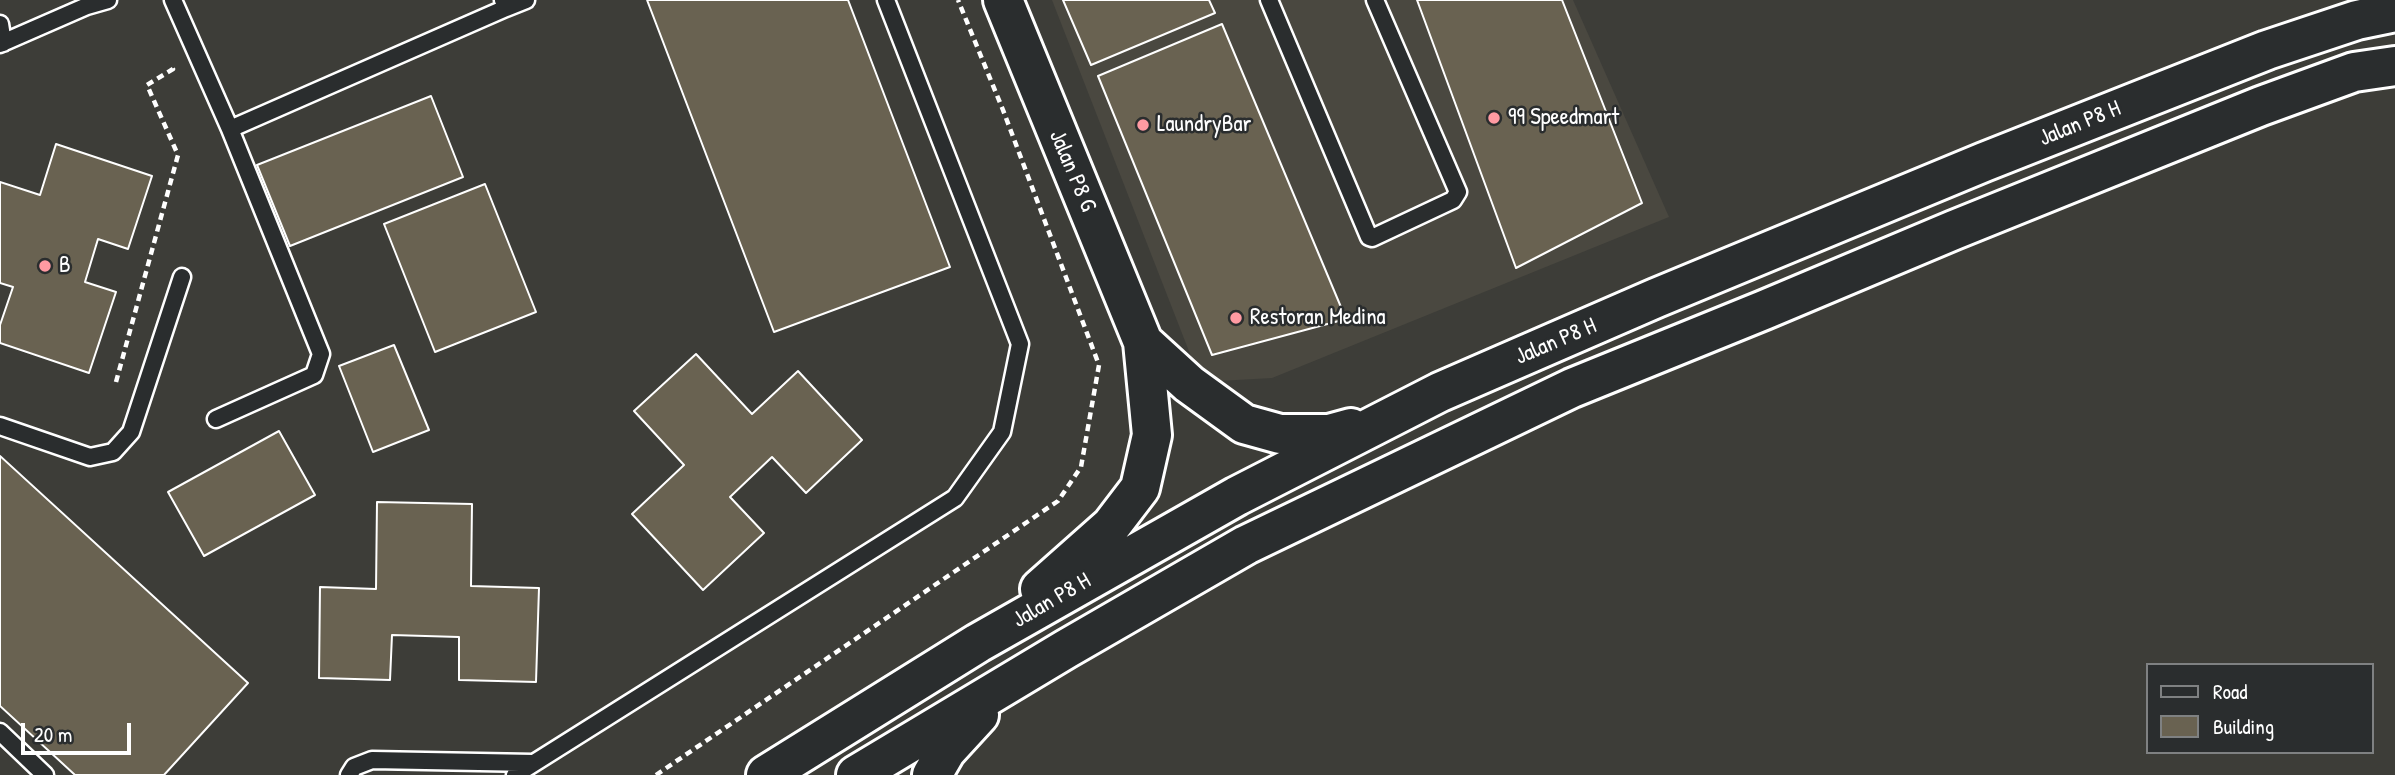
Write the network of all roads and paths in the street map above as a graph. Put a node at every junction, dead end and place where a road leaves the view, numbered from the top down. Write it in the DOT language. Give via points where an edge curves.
graph roads {
  1 [pos="108,0"];
  2 [pos="173,0"];
  3 [pos="526,0"];
  4 [pos="886,0"];
  5 [pos="958,0"];
  6 [pos="1003,0"];
  7 [pos="1269,0"];
  8 [pos="1375,0"];
  9 [pos="85,3"];
  10 [pos="504,4"];
  11 [pos="2395,12"];
  12 [pos="0,24"];
  13 [pos="2,44"];
  14 [pos="168,58"];
  15 [pos="2395,66"];
  16 [pos="230,129"];
  17 [pos="182,277"];
  18 [pos="1143,342"];
  19 [pos="116,383"];
  20 [pos="1392,417"];
  21 [pos="216,419"];
  22 [pos="0,426"];
  23 [pos="978,643"];
  24 [pos="1009,683"];
  25 [pos="0,732"];
  26 [pos="534,762"];
  27 [pos="45,775"];
  28 [pos="349,775"];
  29 [pos="514,775"];
  30 [pos="656,775"];
  31 [pos="766,775"];
  32 [pos="856,775"];
  33 [pos="932,775"];
  1 -- 9 [label="lane"];
  2 -- 16 [label="lane"];
  3 -- 10 [label="lane"];
  4 -- 26 [label="lane" via="1020,344 1002,432 955,498"];
  5 -- 30 [label="path" via="1099,365 1081,467 1058,501"];
  6 -- 18 [label="street, Jalan P8 G"];
  7 -- 8 [label="lane" via="1372,238 1453,200 1458,192"];
  9 -- 13 [label="lane"];
  10 -- 16 [label="lane"];
  11 -- 20 [label="street, Jalan P8 H" via="2267,50 1984,162 1656,298"];
  12 -- 13 [label="lane"];
  14 -- 19 [label="path" via="173,69 147,85 178,155"];
  15 -- 24 [label="street" via="2354,72 2261,106 1572,388 1246,545"];
  16 -- 21 [label="lane" via="321,354 314,375"];
  17 -- 22 [label="lane" via="131,432 113,452 90,457"];
  18 -- 20 [label="street, Jalan P8 G" via="1189,384 1244,424 1280,434 1329,434"];
  18 -- 23 [label="street, Jalan P8 G" via="1152,435 1140,488 1111,526"];
  20 -- 23 [label="street, Jalan P8 H" via="1237,496"];
  23 -- 31 [label="street, Jalan P8 H"];
  24 -- 32 [label="street"];
  24 -- 33 [label="street" via="946,751"];
  25 -- 27 [label="lane"];
  26 -- 28 [label="lane" via="372,760 354,767"];
  26 -- 29 [label="lane"];
}
